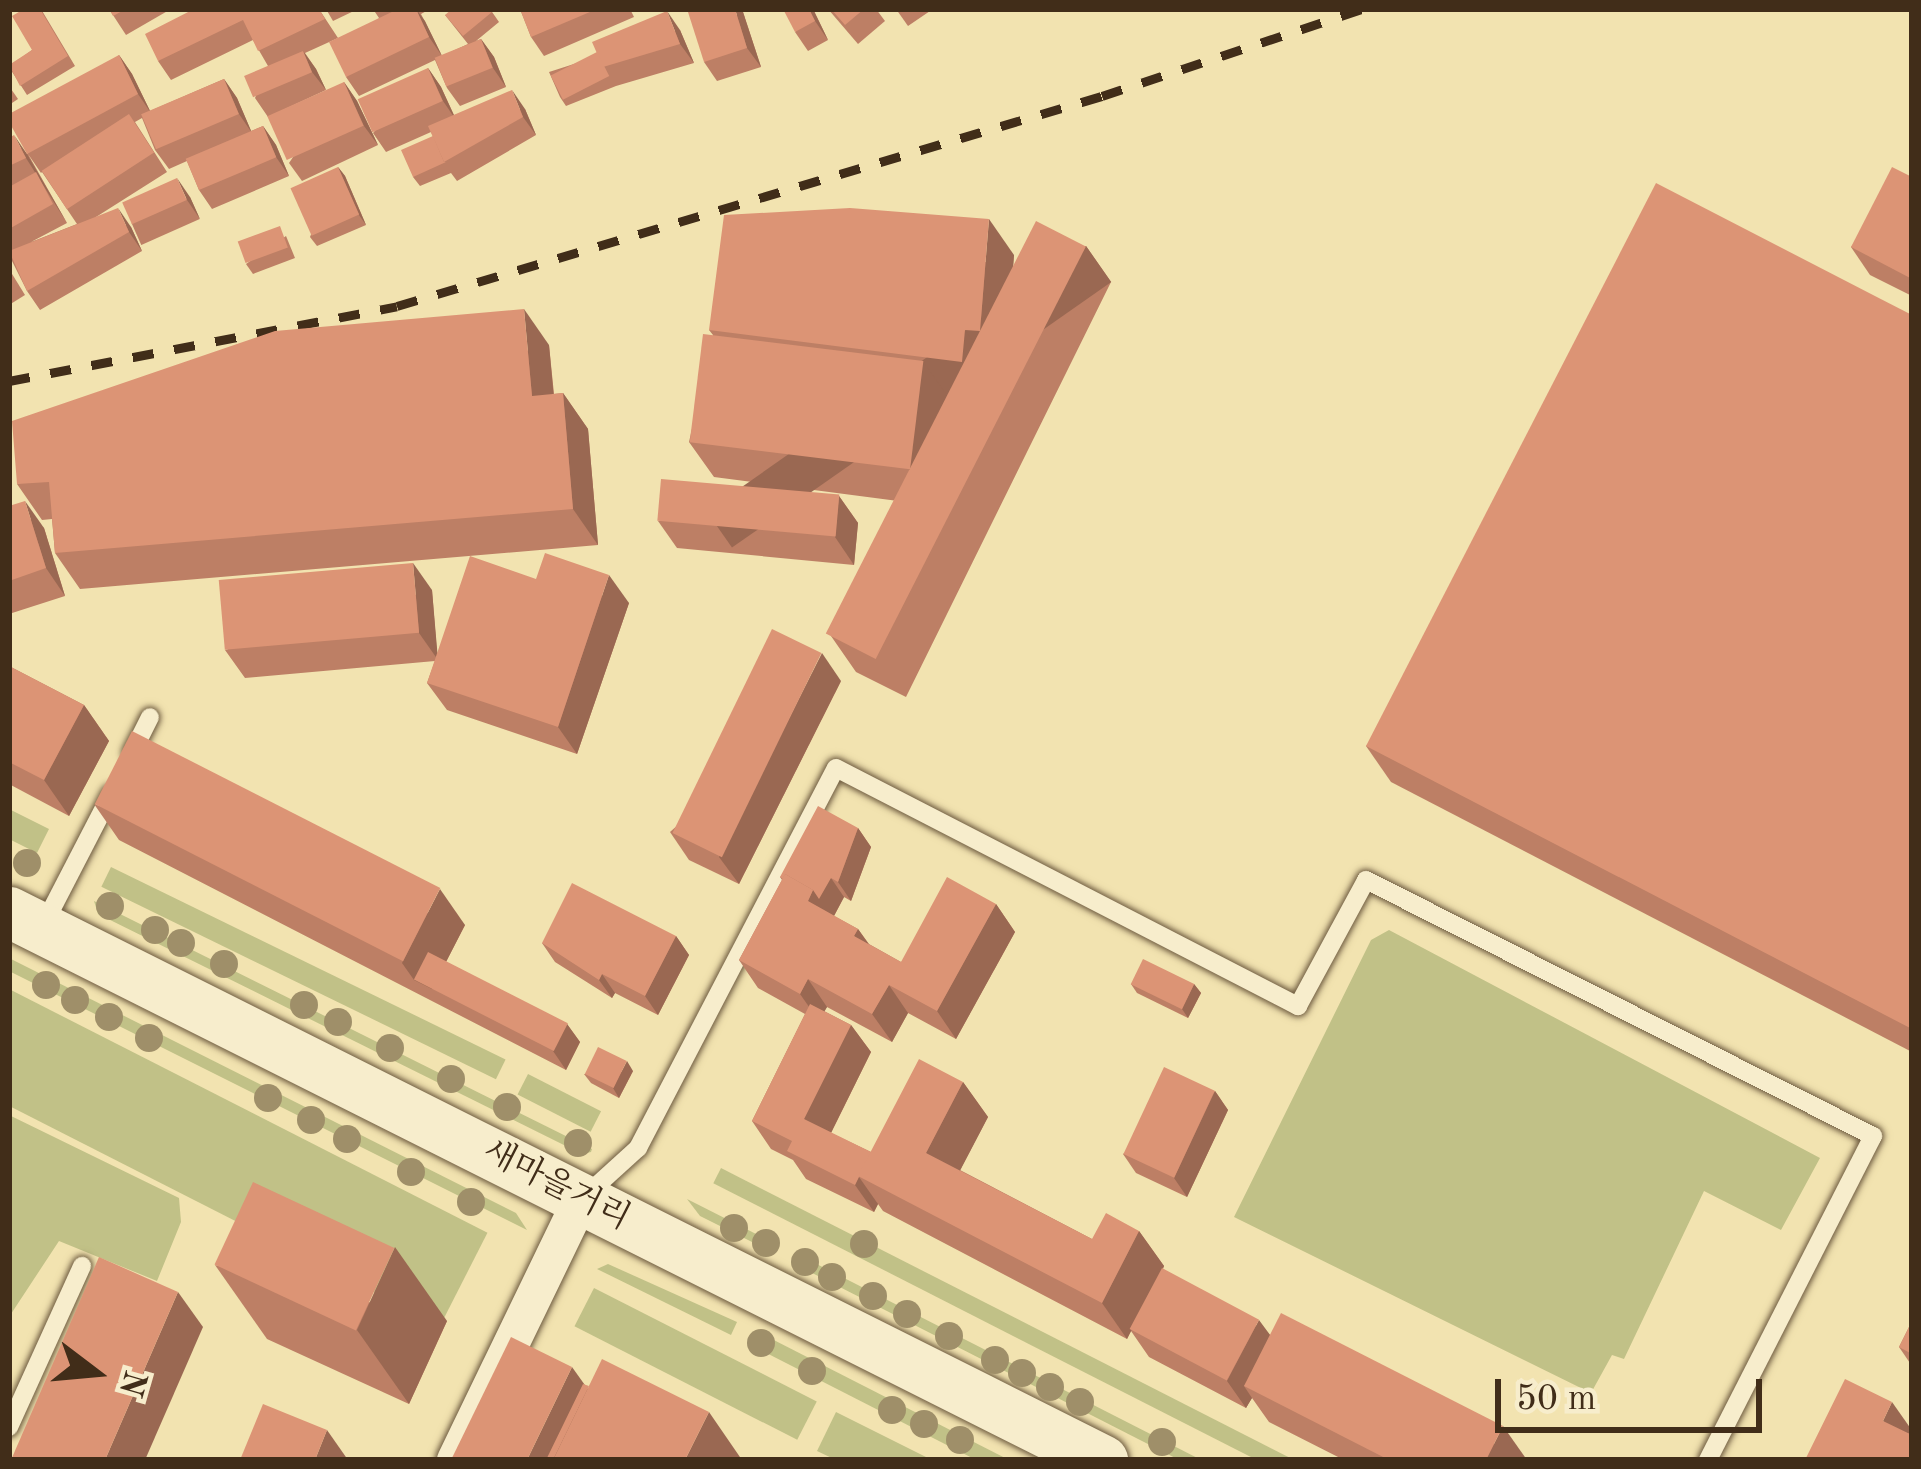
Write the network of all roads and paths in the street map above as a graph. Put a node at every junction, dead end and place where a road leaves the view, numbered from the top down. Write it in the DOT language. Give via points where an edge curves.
graph roads {
  1 [pos="150,717"];
  2 [pos="26,920"];
  3 [pos="581,1199"];
  4 [pos="82,1266"];
  5 [pos="17,1385"];
  6 [pos="9,1427"];
  7 [pos="455,1460"];
  8 [pos="1102,1460"];
  9 [pos="1708,1460"];
  1 -- 2 [label="lane"];
  2 -- 3 [label="main road, 새마을거리"];
  3 -- 7 [label="street"];
  3 -- 8 [label="main road, 새마을거리"];
  3 -- 9 [label="lane" via="638,1148 836,769 1298,1006 1366,880 1873,1136"];
  4 -- 5 [label="lane"];
  5 -- 6 [label="lane"];
}
